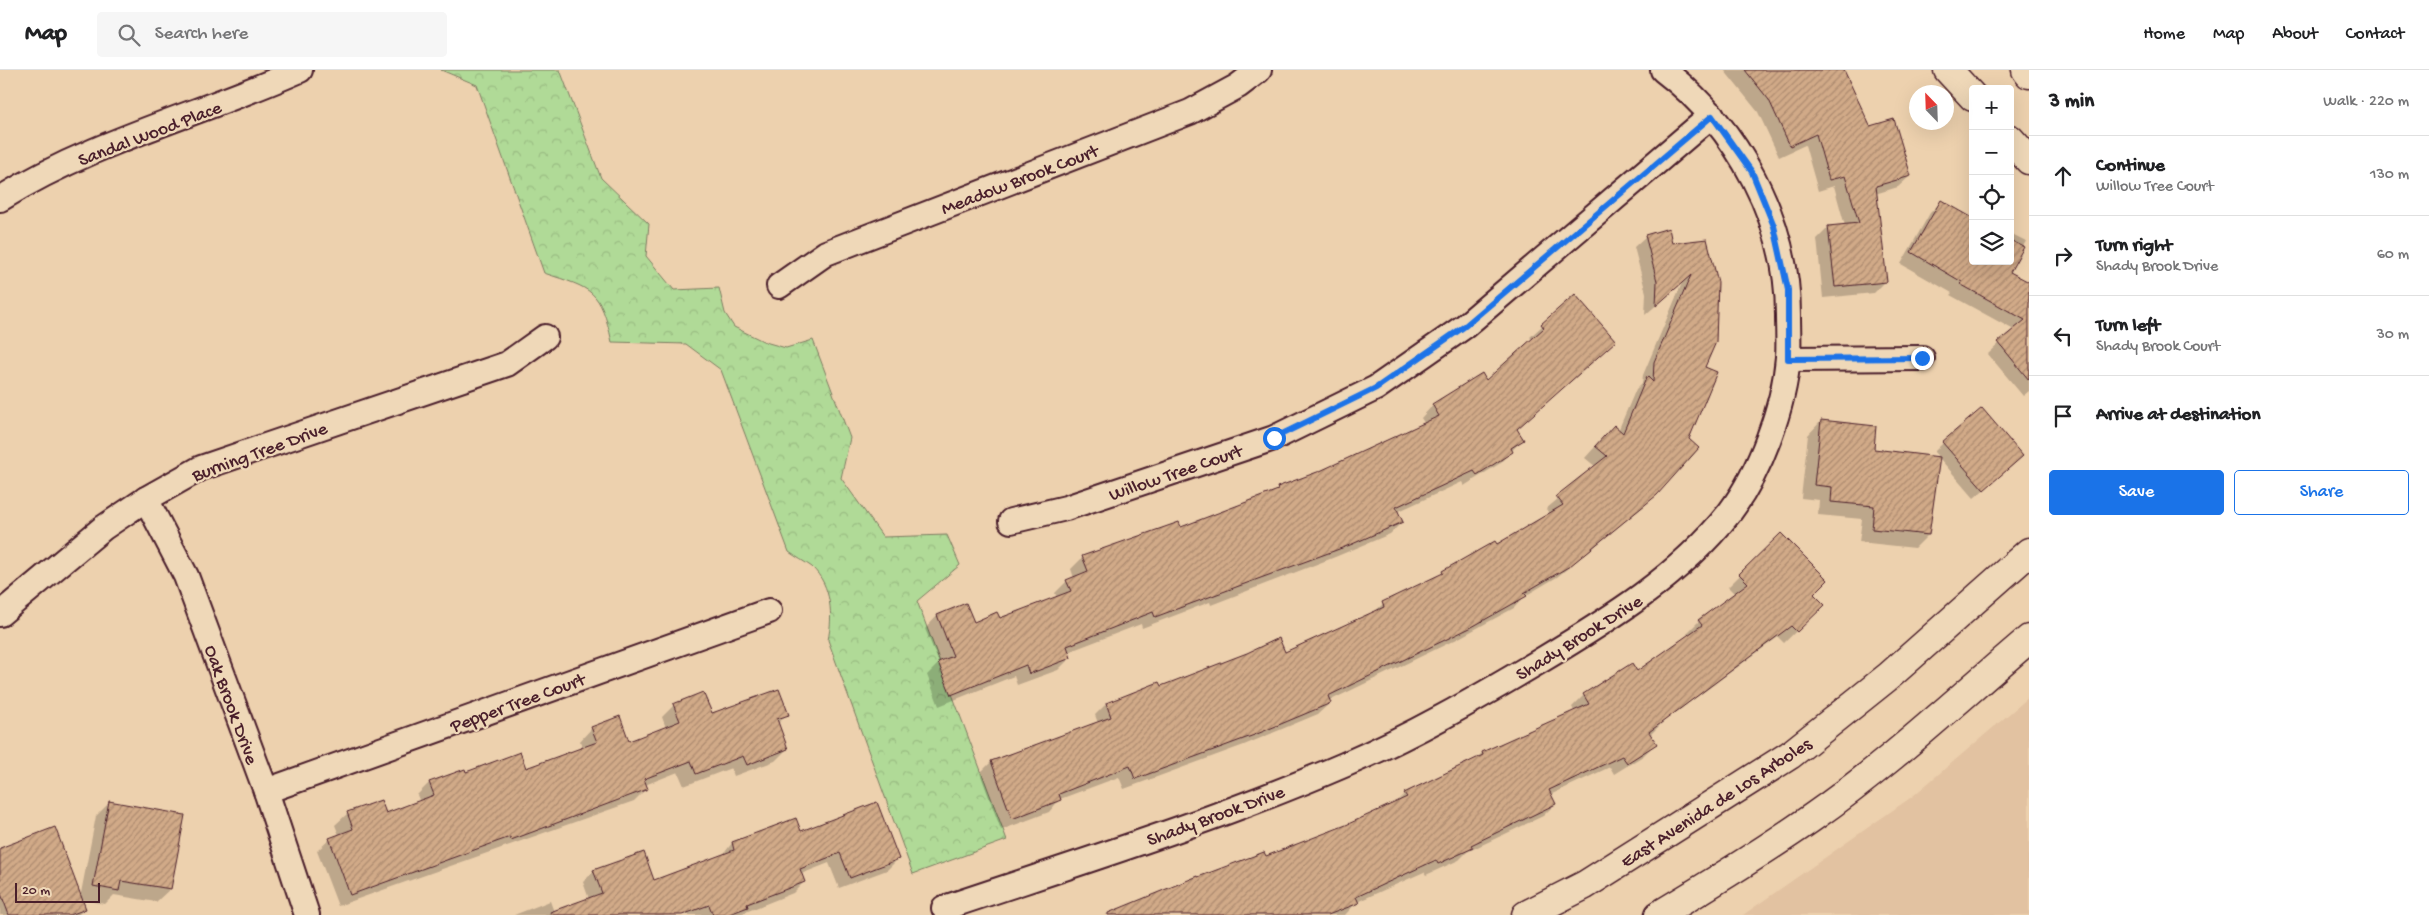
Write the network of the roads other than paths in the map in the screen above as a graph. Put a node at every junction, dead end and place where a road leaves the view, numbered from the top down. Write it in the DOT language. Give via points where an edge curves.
graph roads {
  1 [pos="300,70"];
  2 [pos="1259,70"];
  3 [pos="1663,70"];
  4 [pos="1948,70"];
  5 [pos="2026,70"];
  6 [pos="2029,74"];
  7 [pos="1969,93"];
  8 [pos="1712,116"];
  9 [pos="2014,143"];
  10 [pos="2029,160"];
  11 [pos="0,199"];
  12 [pos="779,286"];
  13 [pos="545,336"];
  14 [pos="1922,358"];
  15 [pos="1788,359"];
  16 [pos="146,499"];
  17 [pos="1011,521"];
  18 [pos="2029,552"];
  19 [pos="769,611"];
  20 [pos="0,614"];
  21 [pos="2029,639"];
  22 [pos="266,791"];
  23 [pos="944,908"];
  24 [pos="307,915"];
  25 [pos="1526,915"];
  26 [pos="1659,915"];
  1 -- 11 [label="street, Sandal Wood Place" via="245,95 104,145"];
  2 -- 12 [label="street, Meadow Brook Court" via="1238,86 1190,112 826,253"];
  3 -- 8 [label="street, Shady Brook Drive" via="1682,84"];
  4 -- 7 [label="main road"];
  5 -- 6 [label="main road"];
  8 -- 15 [label="street, Shady Brook Drive" via="1752,172 1774,226 1788,290"];
  8 -- 17 [label="street, Willow Tree Court" via="1465,326 1376,388 1274,438 1066,508"];
  9 -- 10 [label="main road"];
  13 -- 16 [label="street, Burning Tree Drive" via="507,364 201,468"];
  14 -- 15 [label="street"];
  15 -- 23 [label="street, Shady Brook Drive" via="1777,413 1762,454 1732,508 1699,549 1661,583 1599,626 1450,714 1345,764 1241,806"];
  16 -- 20 [label="street, Burning Tree Drive" via="103,528"];
  16 -- 22 [label="street, Oak Brook Drive" via="186,576"];
  18 -- 25 [label="main road, East Avenida de Los Arboles" via="1889,676 1790,755 1585,885"];
  19 -- 22 [label="street, Pepper Tree Court"];
  21 -- 26 [label="main road" via="1814,816"];
  22 -- 24 [label="street, Oak Brook Drive"];
}
